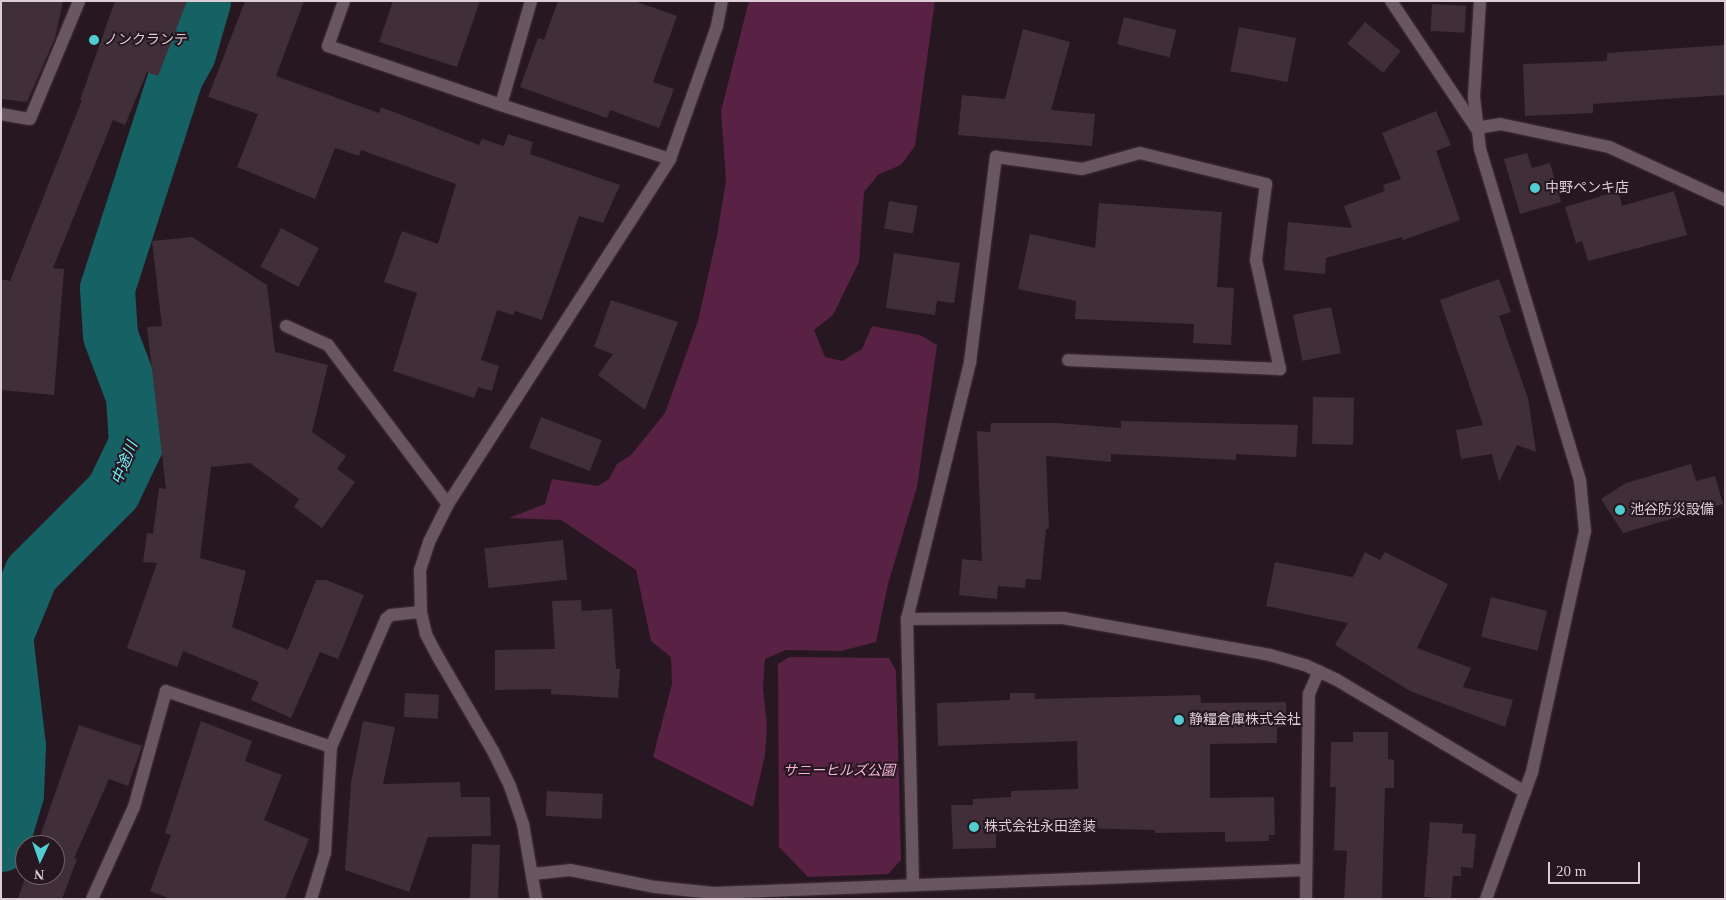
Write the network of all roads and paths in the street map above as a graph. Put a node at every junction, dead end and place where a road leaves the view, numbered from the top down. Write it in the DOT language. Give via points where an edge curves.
graph roads {
  1 [pos="79,1"];
  2 [pos="344,1"];
  3 [pos="531,1"];
  4 [pos="722,1"];
  5 [pos="1391,1"];
  6 [pos="1480,1"];
  7 [pos="501,105"];
  8 [pos="1,114"];
  9 [pos="1476,128"];
  10 [pos="670,159"];
  11 [pos="1725,200"];
  12 [pos="286,326"];
  13 [pos="1068,360"];
  14 [pos="448,504"];
  15 [pos="421,612"];
  16 [pos="907,619"];
  17 [pos="1319,671"];
  18 [pos="331,747"];
  19 [pos="1525,792"];
  20 [pos="1306,870"];
  21 [pos="533,874"];
  22 [pos="913,885"];
  23 [pos="817,894"];
  24 [pos="92,899"];
  25 [pos="311,899"];
  26 [pos="536,899"];
  27 [pos="1306,899"];
  28 [pos="1486,899"];
  1 -- 8 [label="street" via="30,119"];
  2 -- 7 [label="street" via="328,46"];
  3 -- 7 [label="street"];
  4 -- 10 [label="street" via="717,26"];
  5 -- 9 [label="street"];
  6 -- 9 [label="street" via="1474,97"];
  7 -- 10 [label="street"];
  9 -- 11 [label="street" via="1500,124 1608,147"];
  9 -- 19 [label="street" via="1580,480 1584,506 1581,557"];
  10 -- 14 [label="street"];
  12 -- 14 [label="street" via="328,345"];
  13 -- 16 [label="street" via="1280,369 1256,260 1266,184 1140,152 1082,169 996,157 970,362"];
  14 -- 15 [label="street" via="422,560 419,583"];
  15 -- 18 [label="street" via="391,615 386,619"];
  15 -- 21 [label="street" via="426,634 494,751 510,786 523,824"];
  16 -- 17 [label="street" via="1063,618 1270,655"];
  16 -- 22 [label="street"];
  17 -- 19 [label="street"];
  17 -- 20 [label="street" via="1309,694"];
  18 -- 24 [label="street" via="166,691 134,807"];
  18 -- 25 [label="street" via="325,853"];
  19 -- 28 [label="street"];
  20 -- 22 [label="street"];
  20 -- 27 [label="street"];
  21 -- 23 [label="street" via="570,870 684,892"];
  21 -- 26 [label="street"];
  22 -- 23 [label="street"];
}
